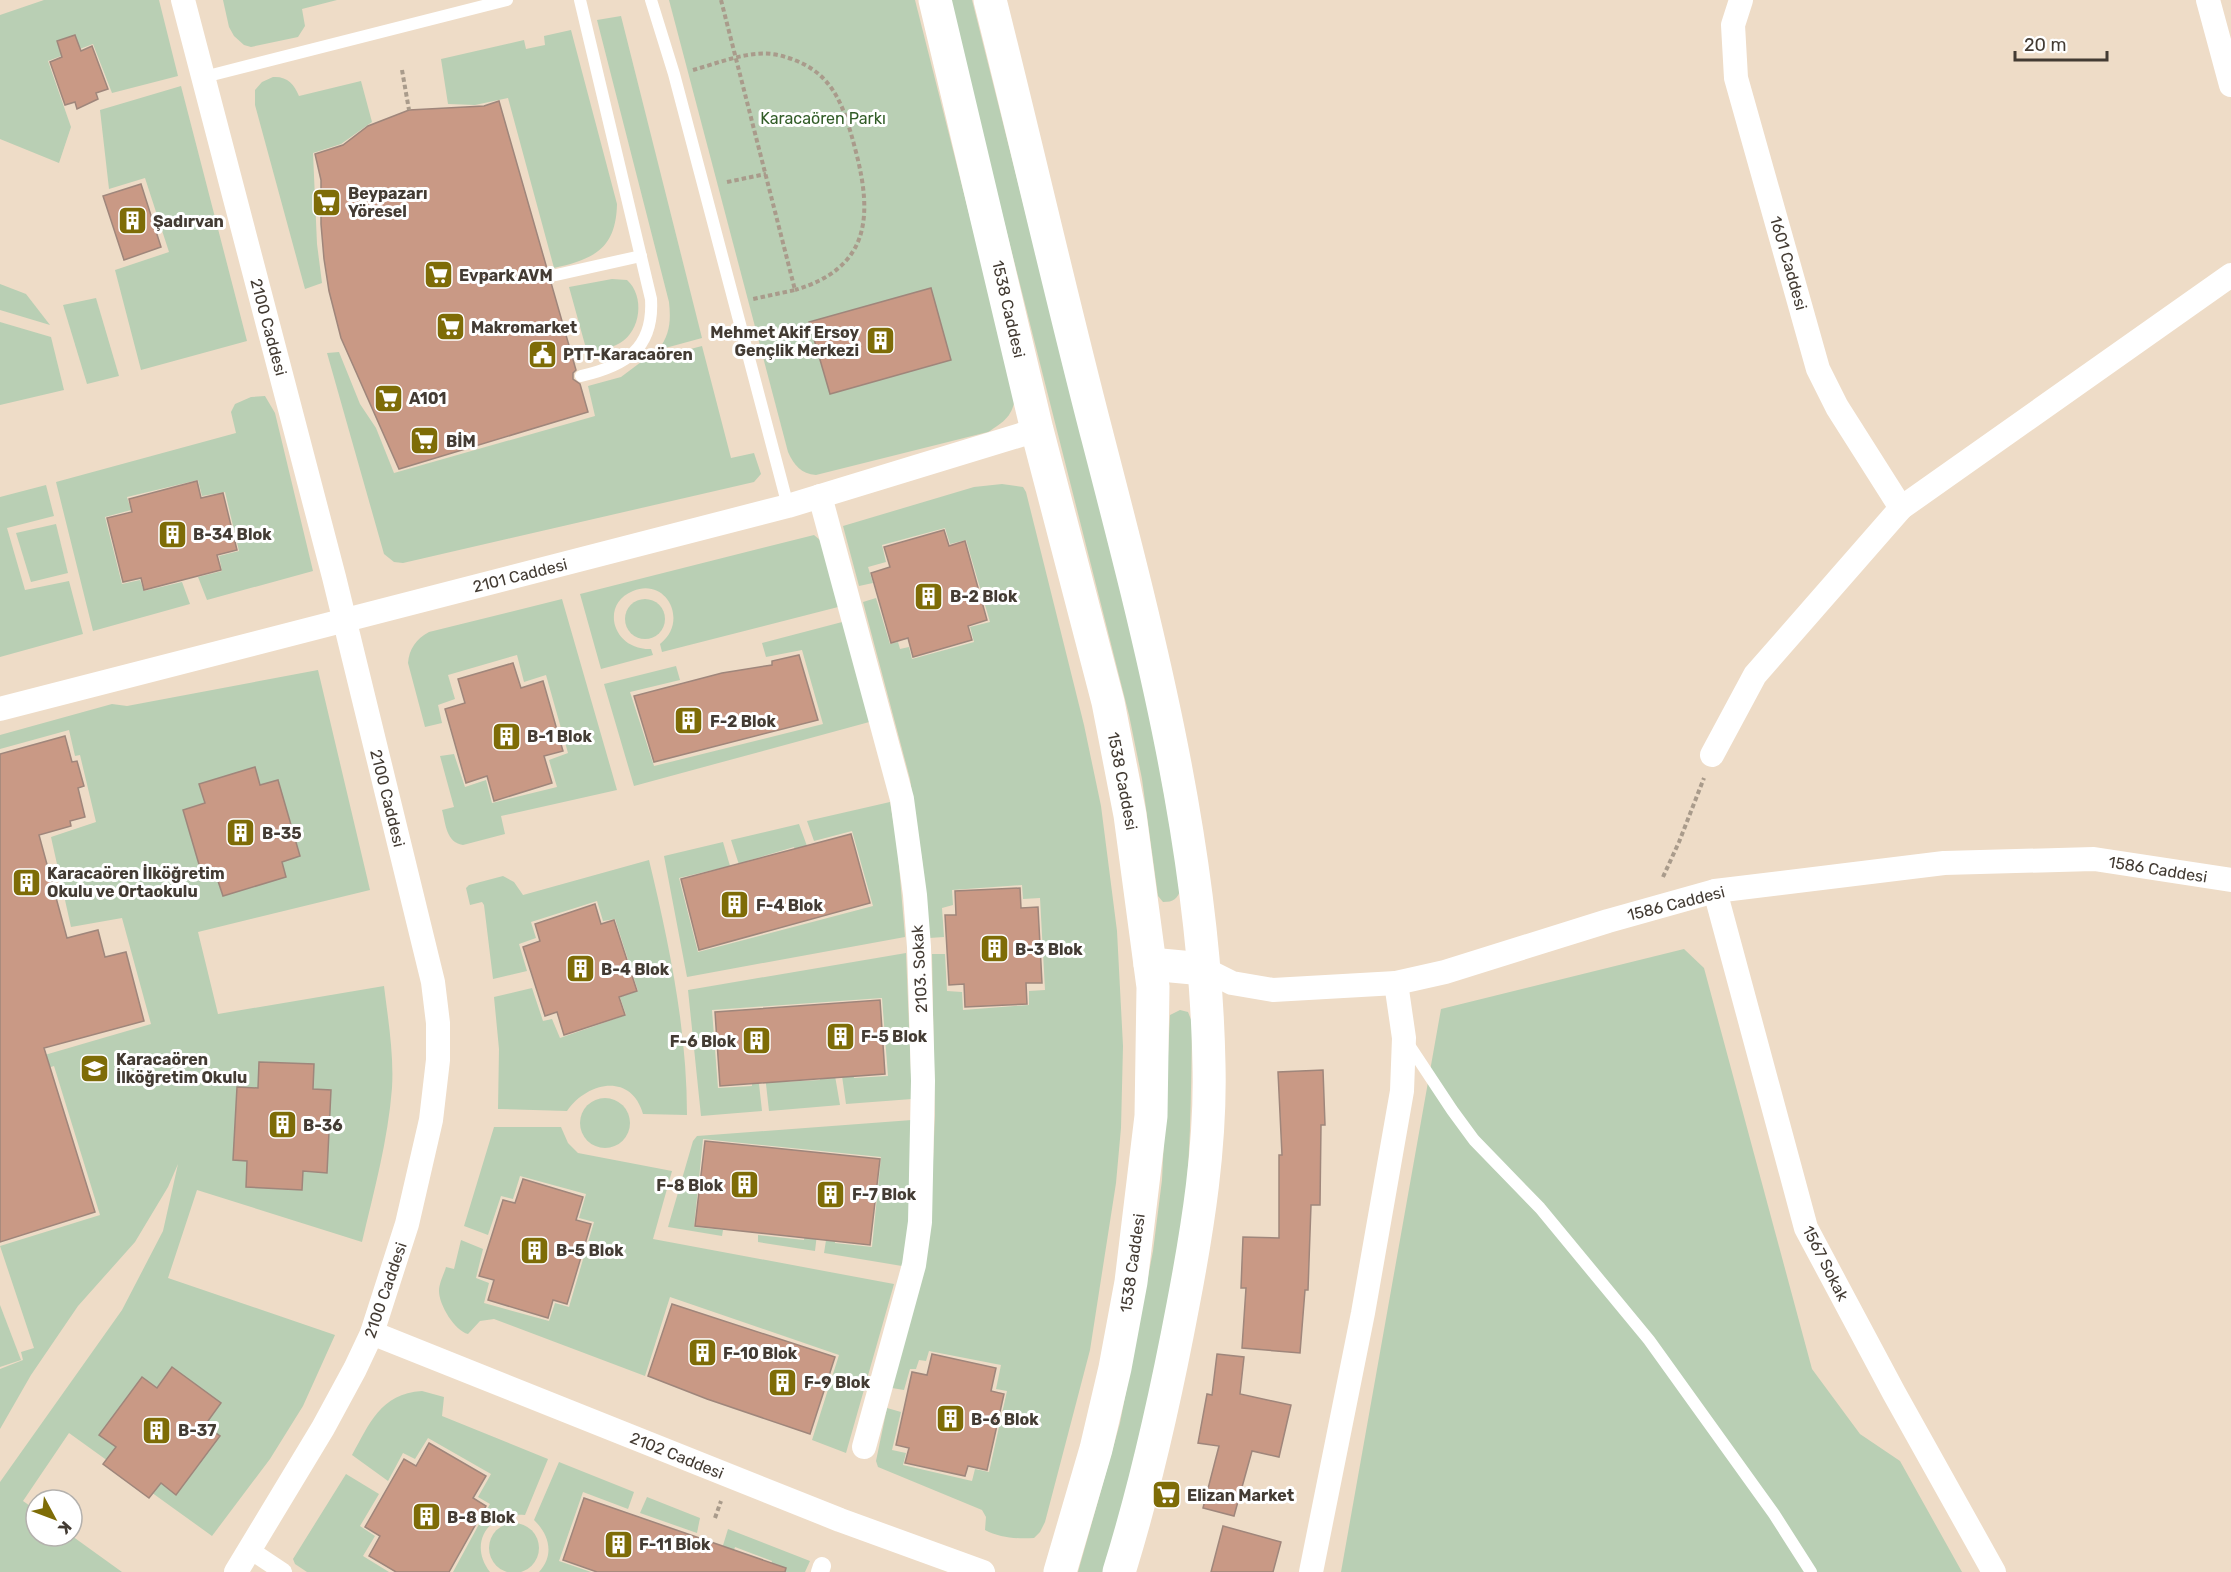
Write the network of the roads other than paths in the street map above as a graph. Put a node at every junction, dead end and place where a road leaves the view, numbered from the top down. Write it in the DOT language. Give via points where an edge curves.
graph roads {
  1 [pos="183,0"];
  2 [pos="507,0"];
  3 [pos="580,0"];
  4 [pos="651,0"];
  5 [pos="936,0"];
  6 [pos="990,0"];
  7 [pos="1741,0"];
  8 [pos="2208,0"];
  9 [pos="204,77"];
  10 [pos="2231,85"];
  11 [pos="641,256"];
  12 [pos="556,275"];
  13 [pos="2231,275"];
  14 [pos="582,376"];
  15 [pos="1038,430"];
  16 [pos="820,496"];
  17 [pos="788,506"];
  18 [pos="1901,508"];
  19 [pos="345,620"];
  20 [pos="0,709"];
  21 [pos="1712,755"];
  22 [pos="2231,880"];
  23 [pos="1715,891"];
  24 [pos="1150,964"];
  25 [pos="1204,969"];
  26 [pos="1396,982"];
  27 [pos="1404,1038"];
  28 [pos="372,1333"];
  29 [pos="864,1447"];
  30 [pos="250,1550"];
  31 [pos="236,1572"];
  32 [pos="283,1572"];
  33 [pos="983,1572"];
  34 [pos="1060,1572"];
  35 [pos="1119,1572"];
  36 [pos="1311,1572"];
  37 [pos="1811,1572"];
  38 [pos="1994,1572"];
  1 -- 9 [label="street, 2100 Caddesi"];
  2 -- 9 [label="lane"];
  3 -- 11 [label="lane"];
  4 -- 17 [label="lane" via="675,74"];
  5 -- 15 [label="main road, 1538 Caddesi"];
  6 -- 25 [label="main road" via="1144,615 1180,786"];
  7 -- 18 [label="street, 1601 Caddesi" via="1733,25 1736,78 1818,369"];
  8 -- 10 [label="street"];
  9 -- 19 [label="street, 2100 Caddesi"];
  11 -- 12 [label="lane"];
  11 -- 14 [label="lane" via="651,299 648,330 628,359"];
  13 -- 18 [label="street"];
  15 -- 16 [label="street, 2101 Caddesi"];
  15 -- 24 [label="main road, 1538 Caddesi" via="1108,702 1130,815"];
  16 -- 17 [label="street, 2101 Caddesi"];
  16 -- 29 [label="street, 2103. Sokak" via="902,798 915,895 921,1000 924,1080 918,1240"];
  17 -- 19 [label="street, 2101 Caddesi"];
  18 -- 21 [label="street" via="1755,675"];
  19 -- 20 [label="street, 2101 Caddesi"];
  19 -- 28 [label="street, 2100 Caddesi" via="420,928 438,1023 431,1120 407,1224"];
  22 -- 23 [label="street, 1586 Caddesi" via="2094,859 1944,863"];
  23 -- 26 [label="street, 1586 Caddesi" via="1445,972"];
  23 -- 38 [label="street, 1567 Sokak" via="1806,1228"];
  24 -- 25 [label="main road"];
  24 -- 34 [label="main road, 1538 Caddesi" via="1150,1116 1131,1282 1098,1438"];
  25 -- 26 [label="street, 1586 Caddesi" via="1232,983 1273,990"];
  25 -- 35 [label="main road" via="1209,1068 1207,1125 1192,1255 1161,1414"];
  26 -- 27 [label="street"];
  27 -- 36 [label="street" via="1402,1091"];
  27 -- 37 [label="lane" via="1474,1140 1540,1208 1649,1340"];
  28 -- 30 [label="street, 2100 Caddesi" via="323,1428"];
  28 -- 33 [label="street, 2102 Caddesi" via="840,1520"];
  30 -- 31 [label="street, 2100 Caddesi"];
  30 -- 32 [label="street"];
}
